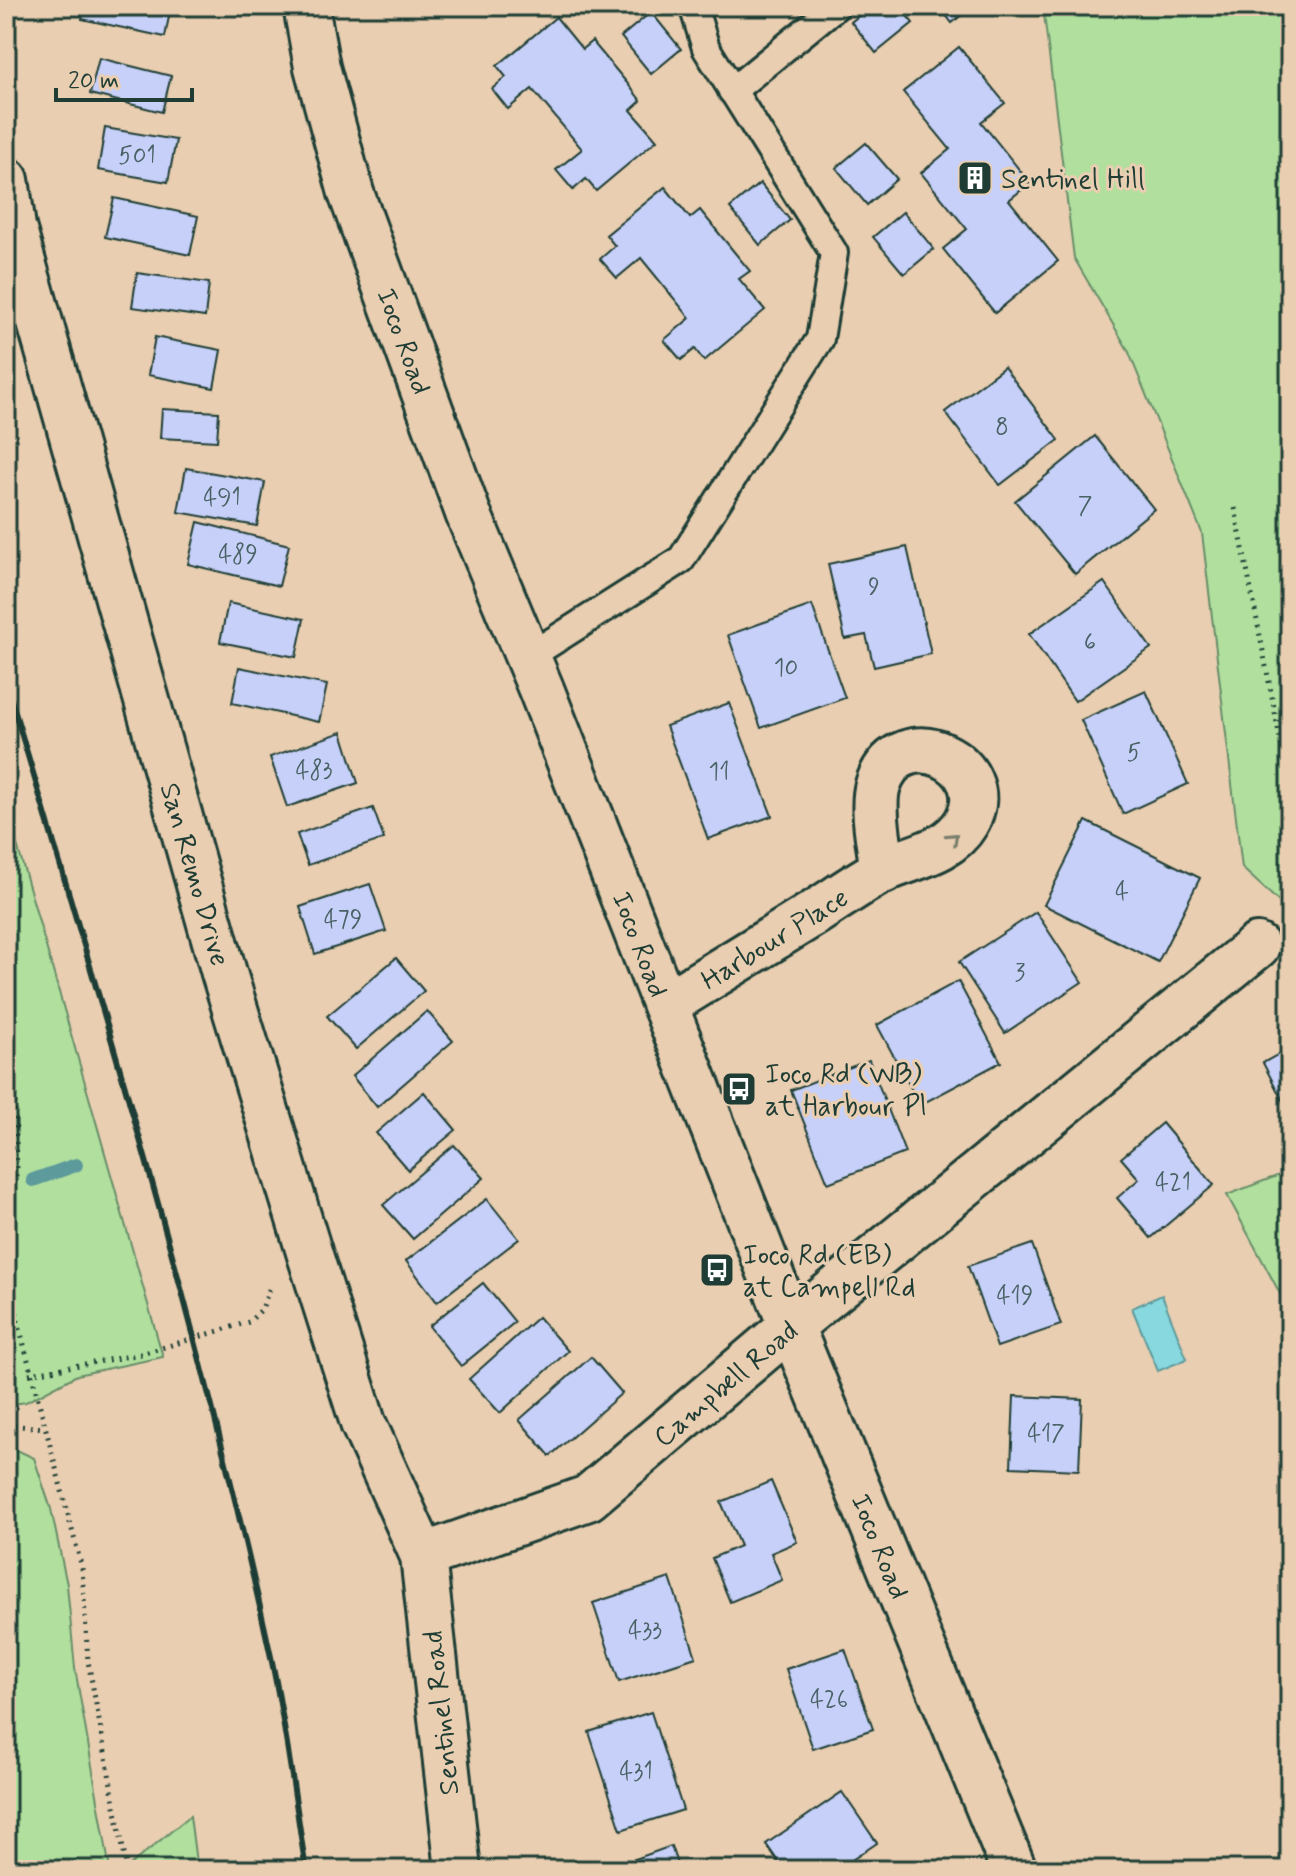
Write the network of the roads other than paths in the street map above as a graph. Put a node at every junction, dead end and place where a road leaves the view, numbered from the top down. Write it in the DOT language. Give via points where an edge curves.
graph roads {
  1 [pos="306,6"];
  2 [pos="693,6"];
  3 [pos="836,6"];
  4 [pos="732,91"];
  5 [pos="6,180"];
  6 [pos="528,657"];
  7 [pos="883,871"];
  8 [pos="1257,946"];
  9 [pos="665,1005"];
  10 [pos="791,1326"];
  11 [pos="423,1556"];
  12 [pos="458,1870"];
  13 [pos="1014,1870"];
  1 -- 6 [label="street, Ioco Road" via="351,193 468,513"];
  2 -- 4 [label="lane" via="706,48"];
  3 -- 4 [label="lane"];
  4 -- 6 [label="lane" via="834,253 820,339 681,560"];
  5 -- 11 [label="street, San Remo Drive" via="13,227 220,958 310,1255 363,1423"];
  6 -- 9 [label="street, Ioco Road"];
  7 -- 9 [label="street, Harbour Place"];
  8 -- 10 [label="street, Campbell Road"];
  9 -- 10 [label="street, Ioco Road"];
  10 -- 11 [label="street, Campbell Road" via="588,1498"];
  10 -- 13 [label="street, Ioco Road"];
  11 -- 12 [label="street, Sentinel Road"];
}
